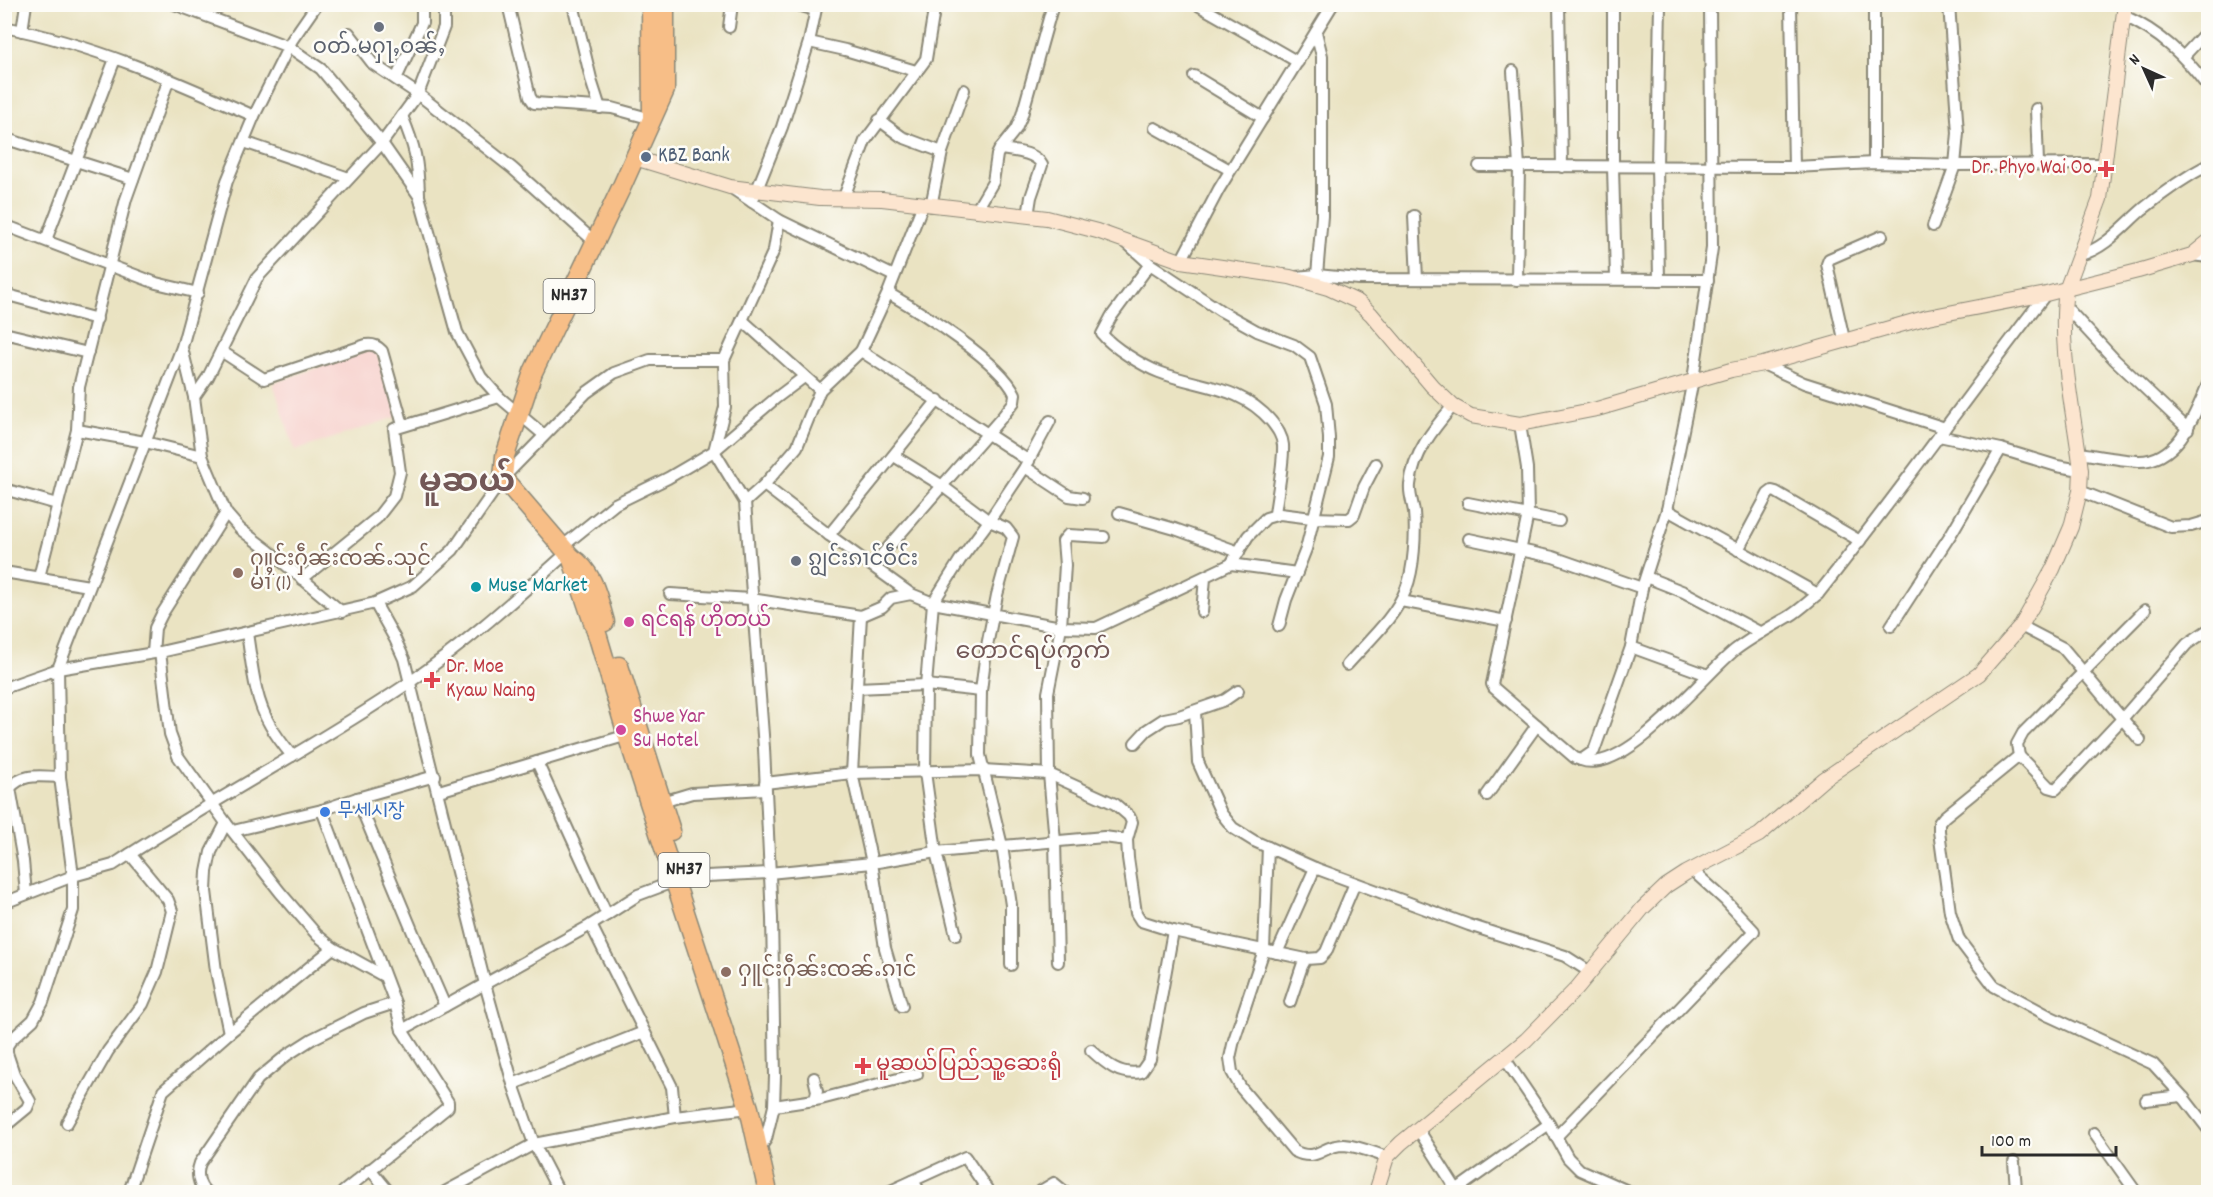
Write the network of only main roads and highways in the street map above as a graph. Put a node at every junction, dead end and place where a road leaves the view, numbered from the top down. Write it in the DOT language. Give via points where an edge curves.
graph roads {
  1 [pos="651,4"];
  2 [pos="665,4"];
  3 [pos="652,119"];
  4 [pos="633,734"];
  5 [pos="680,879"];
  6 [pos="762,1145"];
  7 [pos="774,1189"];
  1 -- 3 [label="highway, NH37"];
  2 -- 3 [label="highway, NH37" via="665,90"];
  3 -- 4 [label="highway, NH37" via="533,372 505,456 502,478 567,552"];
  4 -- 5 [label="highway, NH37"];
  4 -- 5 [label="highway, NH37" via="662,802"];
  5 -- 6 [label="highway, NH37"];
  5 -- 6 [label="highway, NH37" via="760,1106"];
  6 -- 7 [label="highway, NH37"];
}
